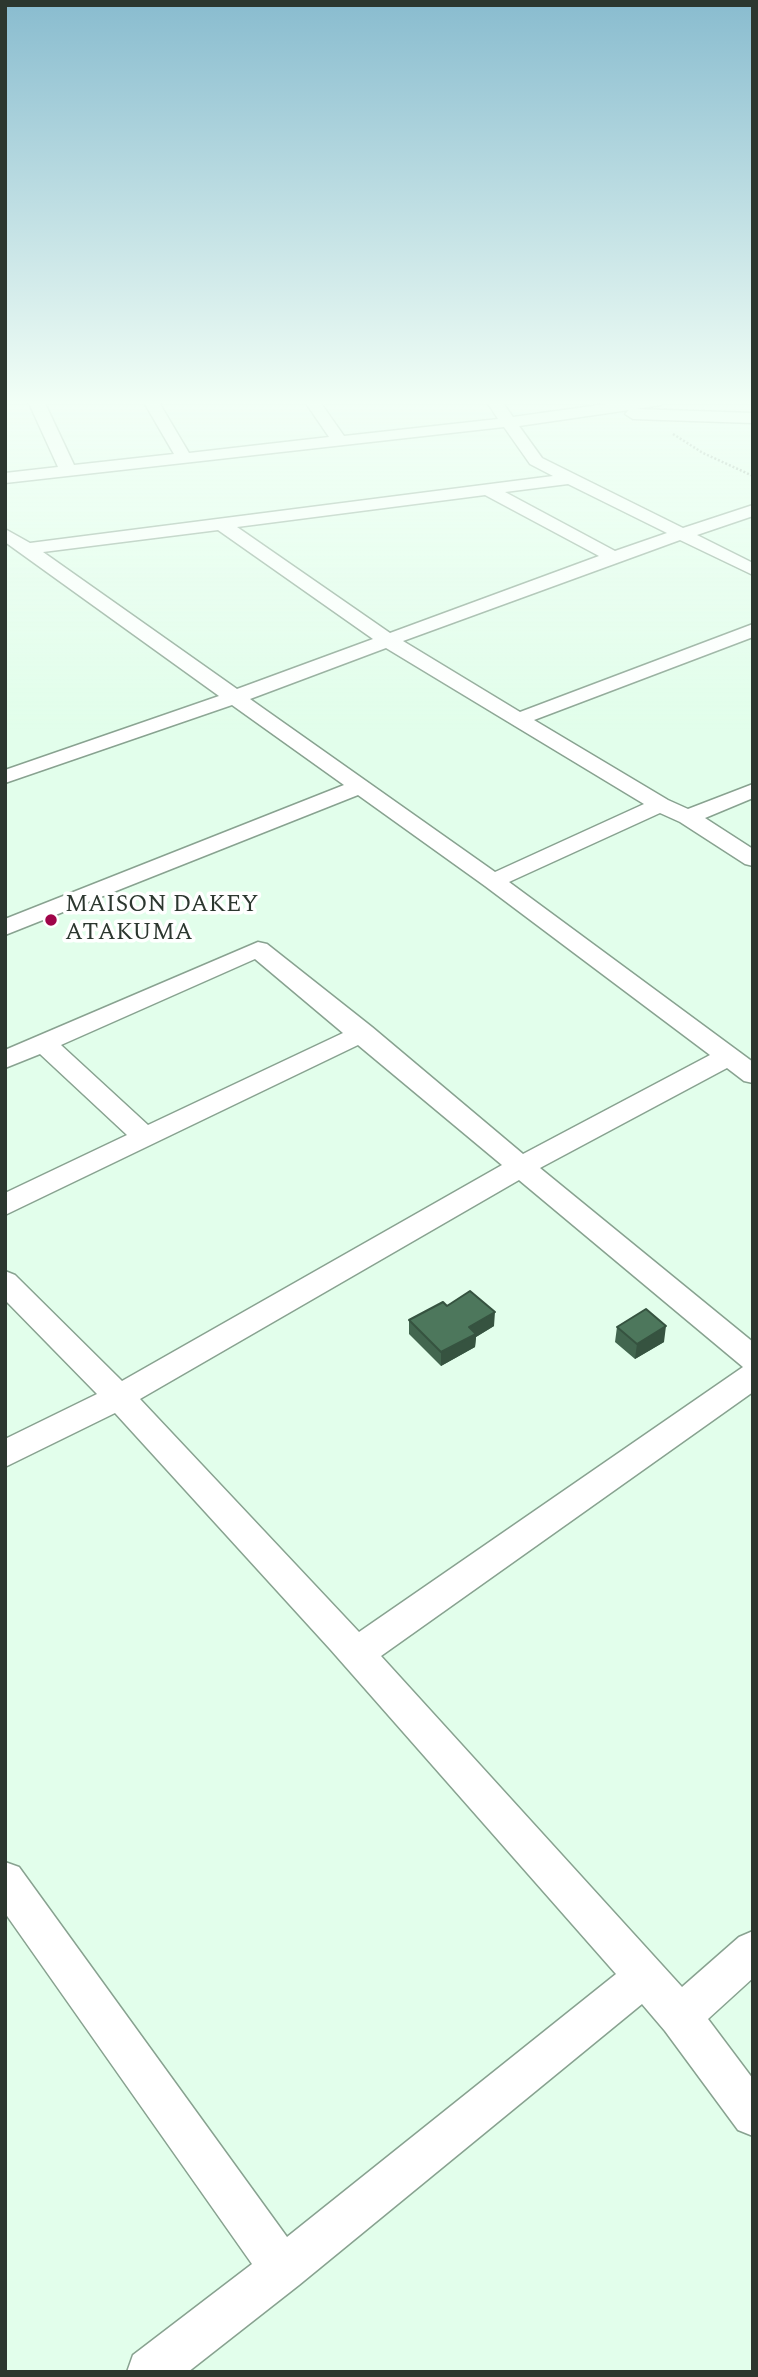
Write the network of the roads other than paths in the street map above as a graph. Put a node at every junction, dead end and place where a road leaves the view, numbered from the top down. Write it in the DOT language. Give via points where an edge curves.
graph roads {
  1 [pos="332,510"];
  2 [pos="526,510"];
  3 [pos="629,510"];
  4 [pos="753,510"];
  5 [pos="221,524"];
  6 [pos="5,534"];
  7 [pos="678,534"];
  8 [pos="28,549"];
  9 [pos="614,557"];
  10 [pos="753,570"];
  11 [pos="753,630"];
  12 [pos="387,640"];
  13 [pos="235,697"];
  14 [pos="519,719"];
  15 [pos="5,778"];
  16 [pos="359,788"];
  17 [pos="753,790"];
  18 [pos="660,805"];
  19 [pos="688,817"];
  20 [pos="753,859"];
  21 [pos="493,881"];
  22 [pos="5,928"];
  23 [pos="363,1033"];
  24 [pos="43,1043"];
  25 [pos="727,1057"];
  26 [pos="5,1060"];
  27 [pos="753,1076"];
  28 [pos="146,1138"];
  29 [pos="522,1166"];
  30 [pos="5,1205"];
  31 [pos="5,1282"];
  32 [pos="753,1359"];
  33 [pos="753,1376"];
  34 [pos="119,1397"];
  35 [pos="5,1454"];
  36 [pos="356,1654"];
  37 [pos="5,1880"];
  38 [pos="753,1951"];
  39 [pos="643,1978"];
  40 [pos="680,2016"];
  41 [pos="753,2115"];
  42 [pos="283,2269"];
  43 [pos="150,2372"];
  1 -- 5 [label="street"];
  2 -- 9 [label="street"];
  3 -- 7 [label="street"];
  4 -- 7 [label="street"];
  5 -- 8 [label="street"];
  5 -- 12 [label="street"];
  6 -- 8 [label="street"];
  7 -- 9 [label="street"];
  7 -- 10 [label="street"];
  8 -- 13 [label="street"];
  9 -- 12 [label="street"];
  11 -- 14 [label="street"];
  12 -- 13 [label="street"];
  12 -- 14 [label="street"];
  13 -- 15 [label="street"];
  13 -- 16 [label="street"];
  14 -- 18 [label="street"];
  16 -- 21 [label="street"];
  16 -- 22 [label="street"];
  17 -- 19 [label="street"];
  18 -- 19 [label="street"];
  18 -- 21 [label="street"];
  19 -- 20 [label="street"];
  21 -- 25 [label="street"];
  23 -- 24 [label="street" via="258,949"];
  23 -- 28 [label="street"];
  23 -- 29 [label="street"];
  24 -- 26 [label="street"];
  24 -- 28 [label="street"];
  25 -- 27 [label="street"];
  25 -- 29 [label="street"];
  28 -- 30 [label="street"];
  29 -- 32 [label="street"];
  29 -- 34 [label="street"];
  31 -- 34 [label="street"];
  33 -- 36 [label="street"];
  34 -- 35 [label="street"];
  34 -- 36 [label="street"];
  36 -- 39 [label="street"];
  37 -- 42 [label="street"];
  38 -- 40 [label="street"];
  39 -- 40 [label="street"];
  39 -- 42 [label="street"];
  40 -- 41 [label="street"];
  42 -- 43 [label="street"];
}
